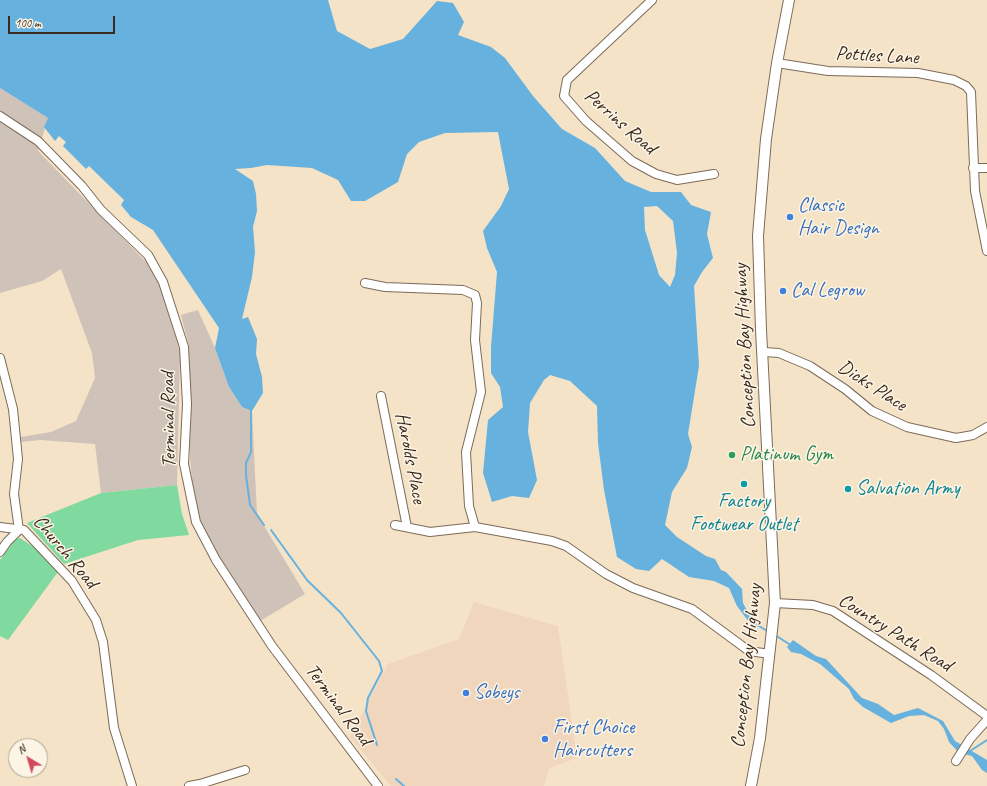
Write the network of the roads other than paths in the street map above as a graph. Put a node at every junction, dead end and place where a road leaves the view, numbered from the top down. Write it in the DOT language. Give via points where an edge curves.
graph roads {
  1 [pos="652,0"];
  2 [pos="789,0"];
  3 [pos="777,63"];
  4 [pos="0,116"];
  5 [pos="973,168"];
  6 [pos="987,168"];
  7 [pos="714,174"];
  8 [pos="987,251"];
  9 [pos="365,283"];
  10 [pos="764,352"];
  11 [pos="0,358"];
  12 [pos="381,396"];
  13 [pos="987,427"];
  14 [pos="395,525"];
  15 [pos="0,527"];
  16 [pos="406,527"];
  17 [pos="475,528"];
  18 [pos="19,530"];
  19 [pos="0,552"];
  20 [pos="775,603"];
  21 [pos="770,652"];
  22 [pos="987,716"];
  23 [pos="987,720"];
  24 [pos="758,747"];
  25 [pos="958,759"];
  26 [pos="245,770"];
  27 [pos="132,786"];
  28 [pos="189,786"];
  29 [pos="378,786"];
  30 [pos="744,786"];
  31 [pos="751,786"];
  1 -- 7 [label="street, Perrins Road" via="567,80 564,96 586,121 628,157 656,174 677,180"];
  2 -- 3 [label="main road, Conception Bay Highway"];
  3 -- 5 [label="street, Pottles Lane" via="828,71 918,73 954,80 966,86 971,92"];
  3 -- 10 [label="main road, Conception Bay Highway" via="766,139 758,236"];
  4 -- 29 [label="street, Terminal Road" via="38,141 82,186 101,210 148,255 163,282 184,347 187,404 184,464 196,522 216,560 272,646"];
  5 -- 6 [label="street"];
  5 -- 8 [label="street"];
  9 -- 17 [label="street" via="385,288 463,290 475,296 475,340 481,392 466,452 469,506"];
  10 -- 13 [label="street, Dicks Place" via="779,353 810,366 872,411 907,427 960,438 973,435"];
  10 -- 20 [label="main road, Conception Bay Highway"];
  11 -- 18 [label="street, Church Road" via="13,409 18,459 14,494"];
  12 -- 16 [label="street, Harolds Place"];
  14 -- 16 [label="street"];
  15 -- 18 [label="street"];
  16 -- 17 [label="street" via="430,532"];
  17 -- 21 [label="street" via="552,541 566,546 606,574 633,588 692,609 749,651"];
  18 -- 19 [label="street"];
  18 -- 27 [label="street, Church Road" via="24,530 72,581 96,620 103,642 114,728"];
  20 -- 21 [label="main road, Conception Bay Highway"];
  20 -- 22 [label="street, Country Path Road" via="813,605 833,611 931,675"];
  21 -- 24 [label="main road, Conception Bay Highway"];
  23 -- 25 [label="street"];
  24 -- 30 [label="main road"];
  24 -- 31 [label="main road, Conception Bay Highway"];
  26 -- 28 [label="street"];
}
